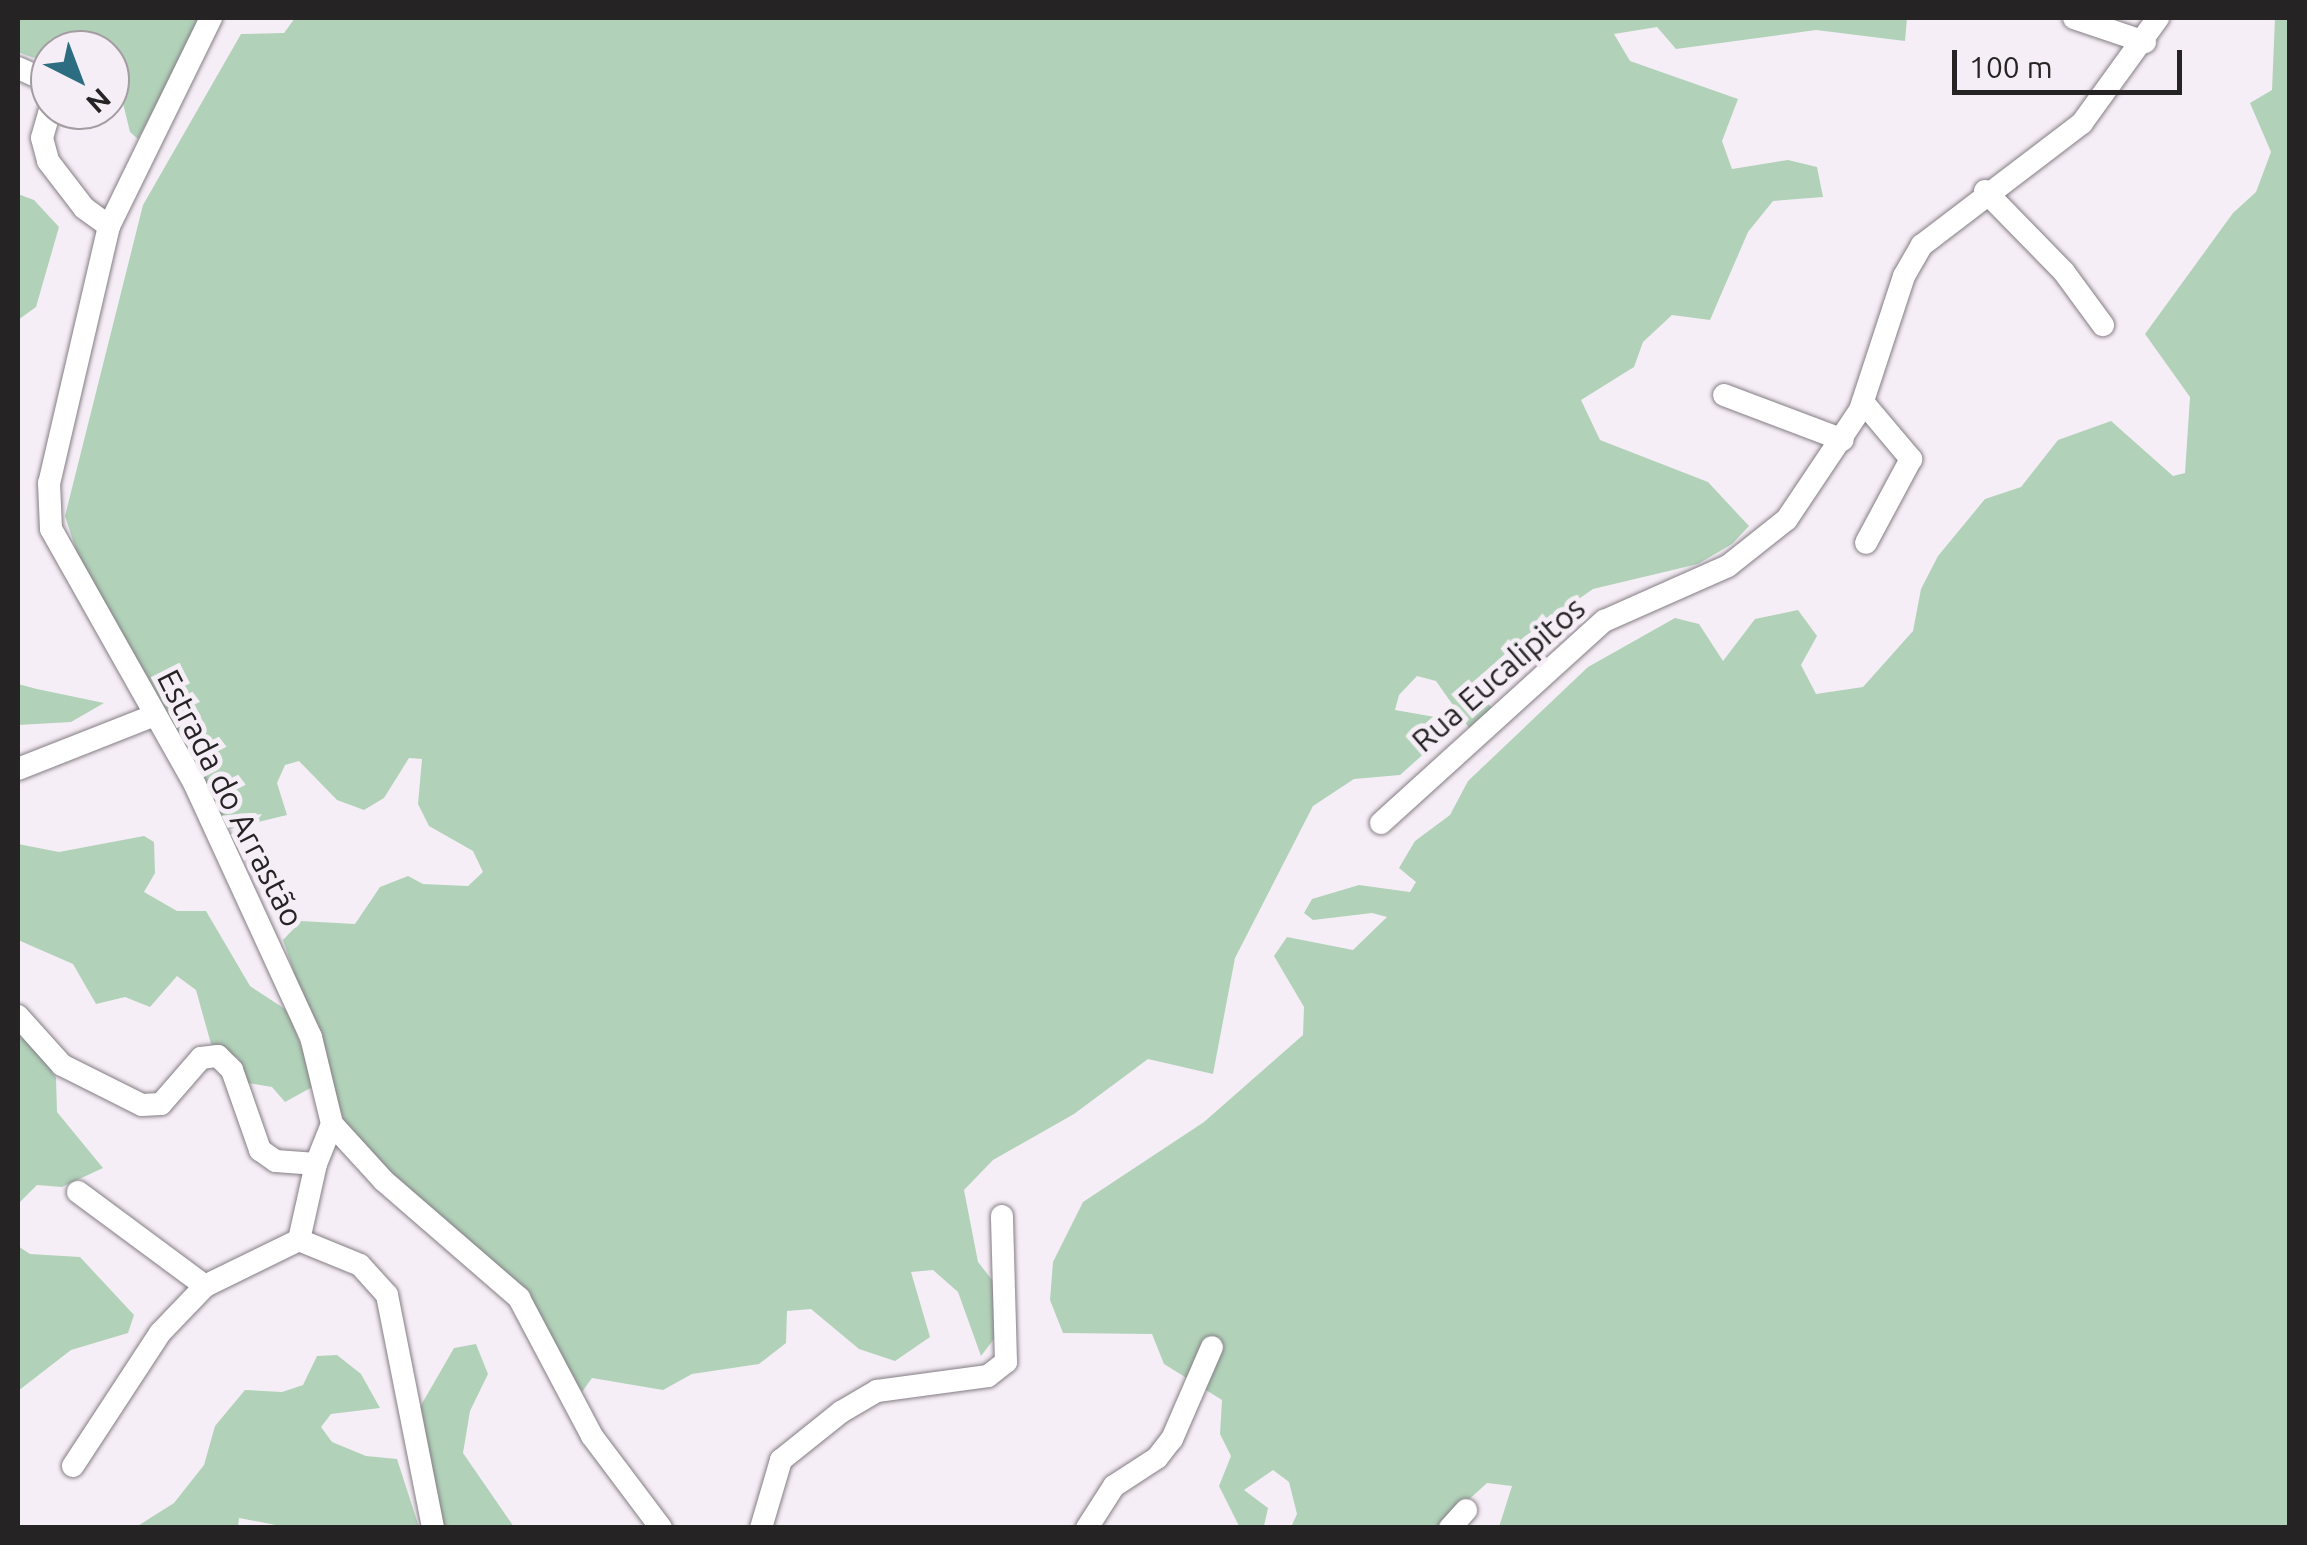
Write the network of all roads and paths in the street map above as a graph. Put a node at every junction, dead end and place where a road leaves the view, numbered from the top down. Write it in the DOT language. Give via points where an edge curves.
graph roads {
  1 [pos="211,18"];
  2 [pos="2074,18"];
  3 [pos="2158,18"];
  4 [pos="2145,42"];
  5 [pos="44,130"];
  6 [pos="1985,191"];
  7 [pos="109,226"];
  8 [pos="2103,325"];
  9 [pos="1724,395"];
  10 [pos="1863,402"];
  11 [pos="1843,440"];
  12 [pos="1866,543"];
  13 [pos="155,714"];
  14 [pos="18,769"];
  15 [pos="1381,823"];
  16 [pos="18,1016"];
  17 [pos="332,1124"];
  18 [pos="316,1164"];
  19 [pos="78,1192"];
  20 [pos="1002,1216"];
  21 [pos="299,1240"];
  22 [pos="205,1286"];
  23 [pos="1212,1346"];
  24 [pos="73,1466"];
  25 [pos="1466,1510"];
  26 [pos="433,1528"];
  27 [pos="661,1528"];
  28 [pos="760,1528"];
  29 [pos="1086,1528"];
  30 [pos="1450,1528"];
  1 -- 7 [label="street, Estrada do Arrastão"];
  2 -- 4 [label="street"];
  3 -- 4 [label="street, Rua Eucalipitos"];
  4 -- 6 [label="street, Rua Eucalipitos" via="2082,123"];
  5 -- 7 [label="street" via="48,161 84,208"];
  6 -- 8 [label="street" via="2064,272"];
  6 -- 10 [label="street, Rua Eucalipitos" via="1922,246 1904,276"];
  7 -- 13 [label="street, Estrada do Arrastão" via="47,510 64,557"];
  9 -- 11 [label="street"];
  10 -- 11 [label="street, Rua Eucalipitos"];
  10 -- 12 [label="street" via="1911,459"];
  11 -- 15 [label="street, Rua Eucalipitos" via="1787,519 1728,566 1604,621"];
  13 -- 14 [label="street"];
  13 -- 17 [label="street, Estrada do Arrastão" via="311,1037"];
  16 -- 18 [label="street" via="62,1065 142,1105 162,1104 202,1058 218,1056 232,1070 260,1150 276,1161"];
  17 -- 18 [label="street"];
  17 -- 27 [label="street, Estrada do Arrastão" via="384,1181 519,1298 592,1436"];
  18 -- 21 [label="street"];
  19 -- 22 [label="street"];
  20 -- 28 [label="street" via="1006,1362 988,1376 877,1391 841,1412 782,1460"];
  21 -- 22 [label="street"];
  21 -- 26 [label="street" via="360,1266 387,1296"];
  22 -- 24 [label="street" via="160,1333"];
  23 -- 29 [label="street" via="1172,1440 1114,1486"];
  25 -- 30 [label="street"];
}
